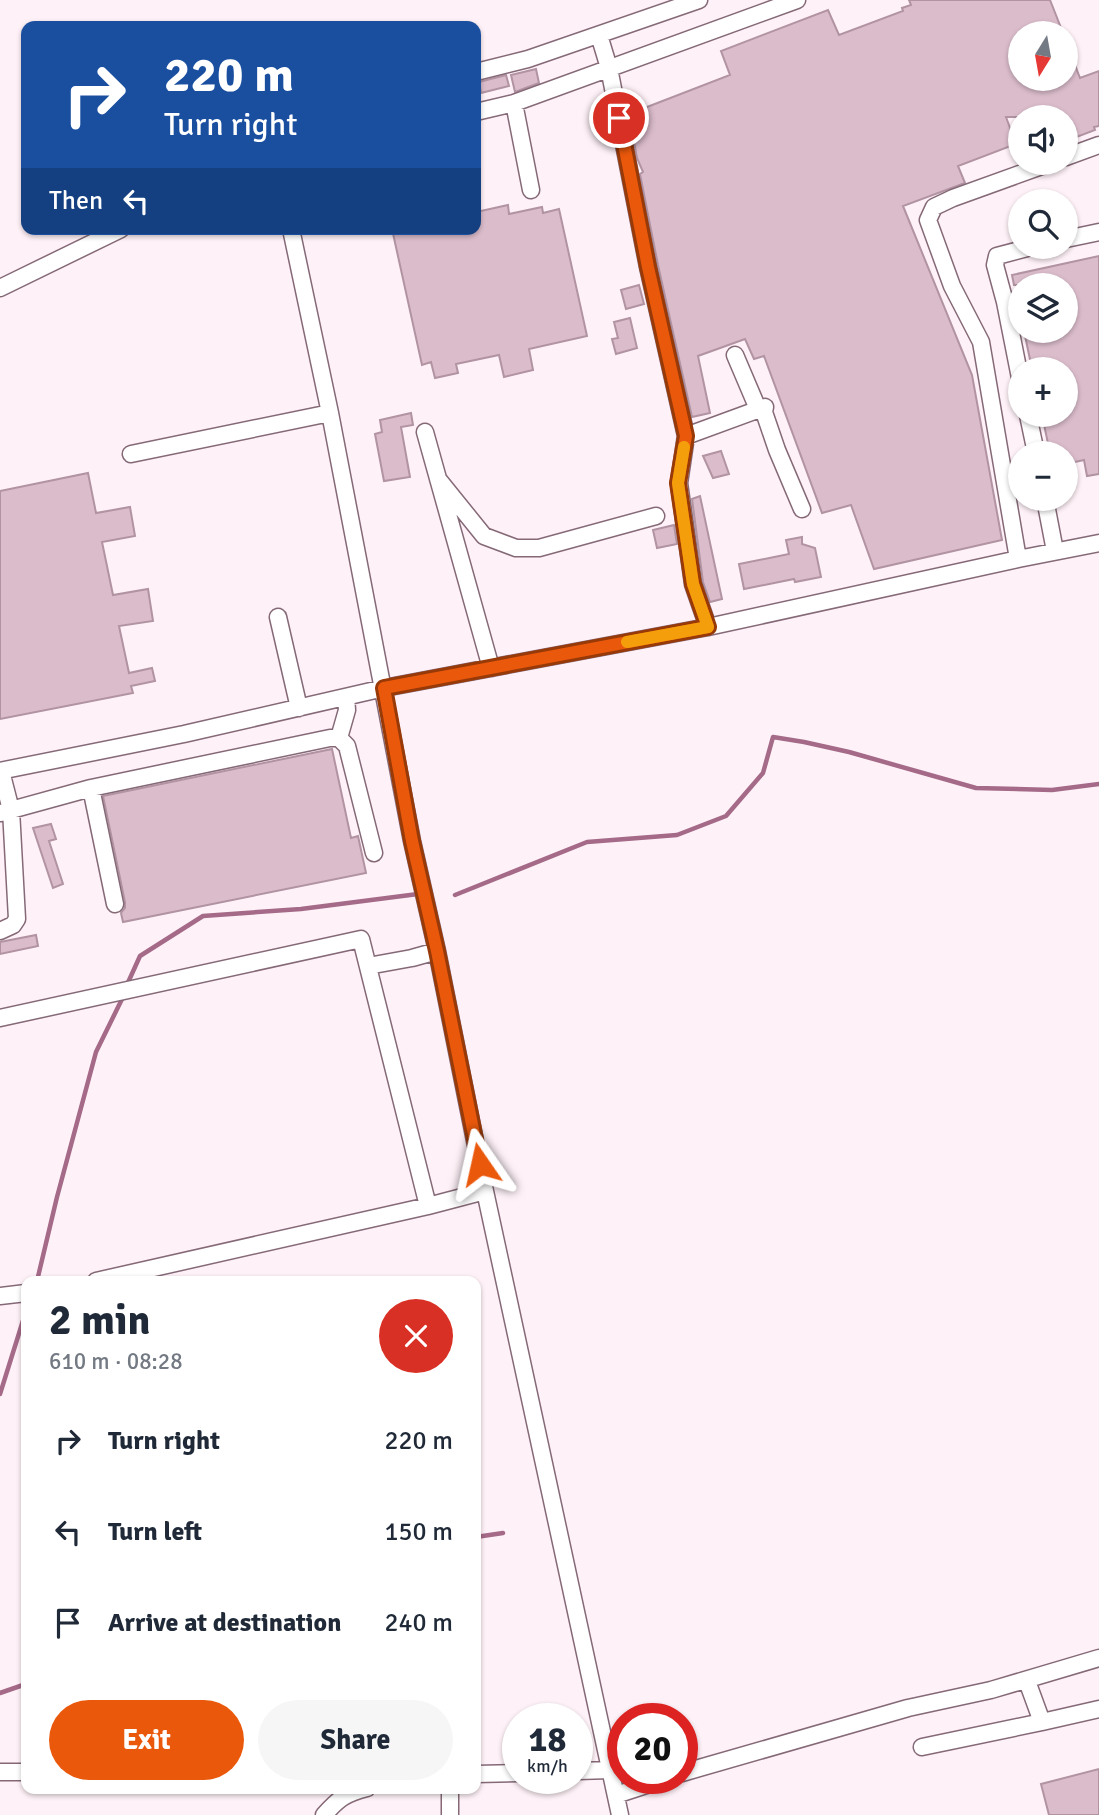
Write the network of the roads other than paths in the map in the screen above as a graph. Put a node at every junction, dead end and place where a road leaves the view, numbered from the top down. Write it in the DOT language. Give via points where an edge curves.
graph roads {
  1 [pos="699,0"];
  2 [pos="797,0"];
  3 [pos="599,35"];
  4 [pos="609,68"];
  5 [pos="481,71"];
  6 [pos="514,103"];
  7 [pos="481,111"];
  8 [pos="1099,145"];
  9 [pos="1078,153"];
  10 [pos="1017,175"];
  11 [pos="531,190"];
  12 [pos="1099,232"];
  13 [pos="109,235"];
  14 [pos="292,235"];
  15 [pos="1078,236"];
  16 [pos="1008,253"];
  17 [pos="0,288"];
  18 [pos="735,355"];
  19 [pos="1016,357"];
  20 [pos="758,409"];
  21 [pos="330,413"];
  22 [pos="425,432"];
  23 [pos="686,436"];
  24 [pos="131,454"];
  25 [pos="438,479"];
  26 [pos="802,509"];
  27 [pos="1047,511"];
  28 [pos="656,516"];
  29 [pos="1099,543"];
  30 [pos="1055,551"];
  31 [pos="1018,559"];
  32 [pos="278,617"];
  33 [pos="708,627"];
  34 [pos="491,668"];
  35 [pos="384,688"];
  36 [pos="346,697"];
  37 [pos="299,708"];
  38 [pos="339,738"];
  39 [pos="1,771"];
  40 [pos="91,788"];
  41 [pos="5,811"];
  42 [pos="374,853"];
  43 [pos="115,904"];
  44 [pos="0,931"];
  45 [pos="437,951"];
  46 [pos="368,967"];
  47 [pos="0,1018"];
  48 [pos="485,1191"];
  49 [pos="428,1206"];
  50 [pos="118,1276"];
  51 [pos="21,1294"];
  52 [pos="0,1296"];
  53 [pos="1099,1658"];
  54 [pos="1027,1681"];
  55 [pos="1099,1709"];
  56 [pos="1042,1722"];
  57 [pos="922,1747"];
  58 [pos="607,1756"];
  59 [pos="698,1768"];
  60 [pos="0,1772"];
  61 [pos="21,1772"];
  62 [pos="502,1773"];
  63 [pos="481,1774"];
  64 [pos="348,1794"];
  65 [pos="450,1794"];
  66 [pos="619,1794"];
  67 [pos="616,1795"];
  68 [pos="324,1815"];
  69 [pos="450,1815"];
  70 [pos="621,1815"];
  1 -- 3 [label="street"];
  2 -- 4 [label="street"];
  3 -- 4 [label="street"];
  3 -- 5 [label="street"];
  4 -- 6 [label="street"];
  4 -- 23 [label="street"];
  6 -- 7 [label="street"];
  6 -- 11 [label="street"];
  8 -- 9 [label="street"];
  10 -- 31 [label="street" via="934,207 928,220 952,286 981,342"];
  12 -- 15 [label="street"];
  13 -- 17 [label="street"];
  14 -- 21 [label="street"];
  16 -- 19 [label="street" via="997,256 995,265"];
  18 -- 20 [label="street"];
  20 -- 23 [label="street"];
  20 -- 26 [label="street" via="765,407"];
  21 -- 24 [label="street"];
  21 -- 35 [label="street"];
  22 -- 25 [label="street"];
  23 -- 33 [label="street" via="678,483 693,584"];
  25 -- 28 [label="street" via="484,536 516,548 539,548"];
  25 -- 34 [label="street"];
  27 -- 30 [label="street"];
  29 -- 30 [label="street"];
  30 -- 31 [label="street"];
  31 -- 33 [label="street"];
  32 -- 37 [label="street"];
  33 -- 34 [label="street"];
  34 -- 35 [label="street"];
  35 -- 36 [label="street"];
  35 -- 45 [label="street"];
  36 -- 37 [label="street"];
  36 -- 38 [label="street"];
  37 -- 39 [label="street"];
  38 -- 40 [label="street"];
  38 -- 42 [label="street" via="347,746"];
  39 -- 41 [label="street"];
  40 -- 41 [label="street"];
  40 -- 43 [label="street"];
  41 -- 44 [label="street" via="17,919"];
  45 -- 46 [label="street"];
  45 -- 48 [label="street"];
  46 -- 47 [label="street" via="361,939"];
  46 -- 49 [label="street"];
  48 -- 49 [label="street"];
  48 -- 58 [label="street"];
  49 -- 50 [label="street"];
  51 -- 52 [label="street"];
  53 -- 54 [label="street"];
  54 -- 56 [label="street"];
  54 -- 59 [label="street" via="908,1708"];
  55 -- 56 [label="street"];
  56 -- 57 [label="street"];
  60 -- 61 [label="street"];
  62 -- 63 [label="street"];
  64 -- 68 [label="street"];
  65 -- 69 [label="street"];
  66 -- 67 [label="street"];
  67 -- 70 [label="street"];
}
